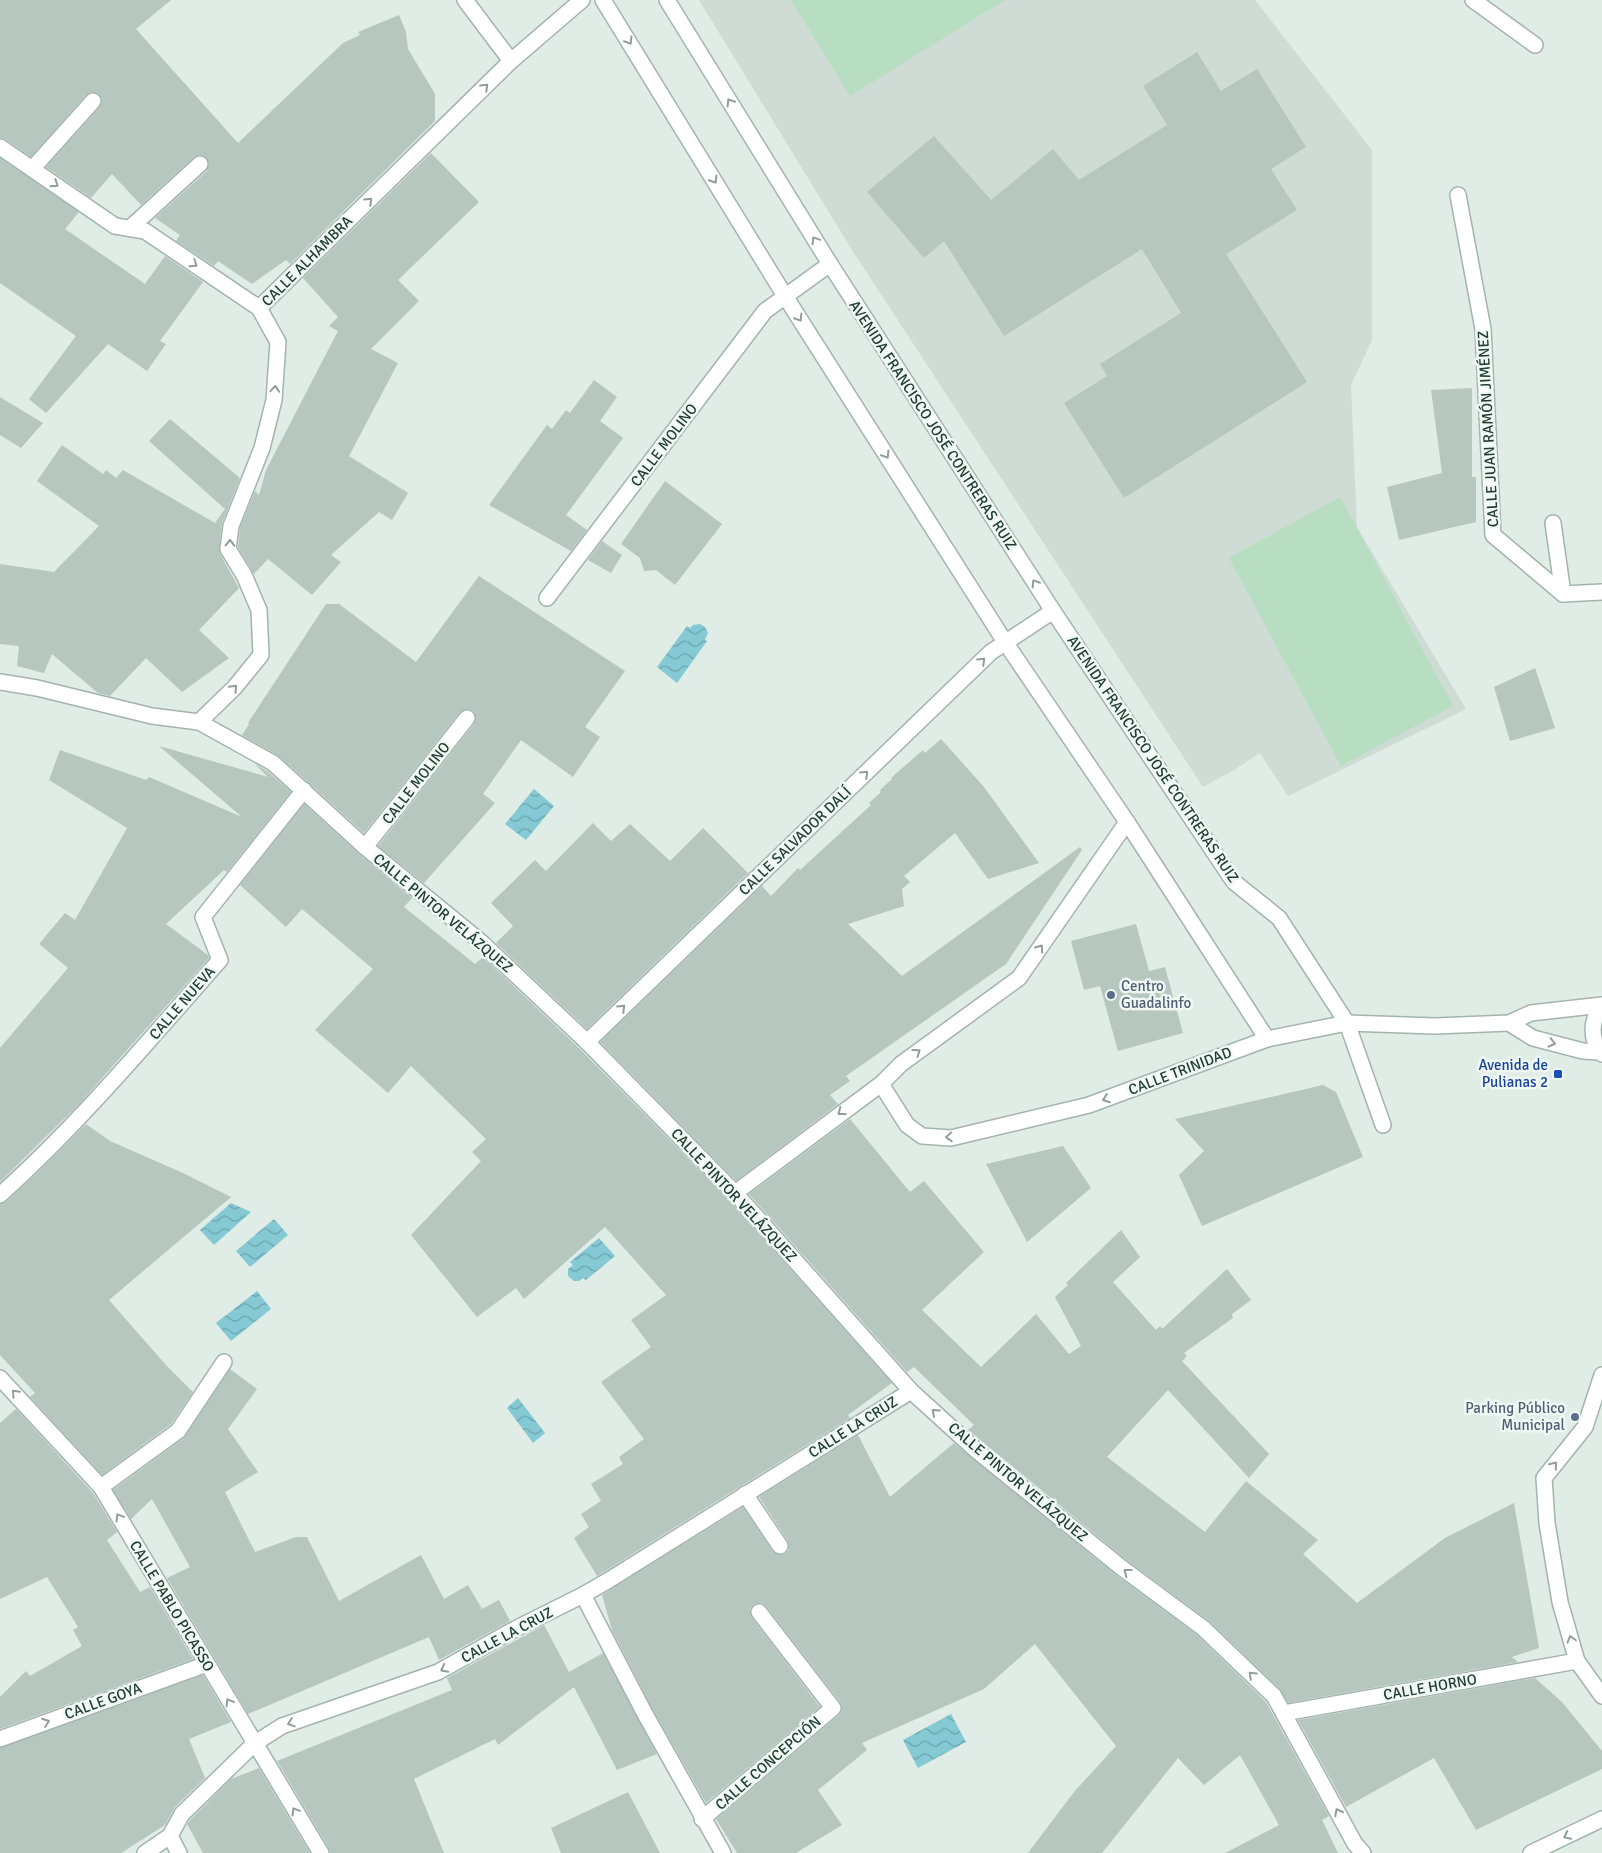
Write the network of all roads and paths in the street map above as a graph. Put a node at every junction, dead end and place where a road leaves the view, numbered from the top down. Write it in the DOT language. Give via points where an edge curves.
graph roads {
  1 [pos="465,0"];
  2 [pos="582,0"];
  3 [pos="603,0"];
  4 [pos="667,0"];
  5 [pos="1473,0"];
  6 [pos="1535,45"];
  7 [pos="512,61"];
  8 [pos="93,101"];
  9 [pos="0,147"];
  10 [pos="200,164"];
  11 [pos="32,169"];
  12 [pos="1458,195"];
  13 [pos="130,228"];
  14 [pos="830,264"];
  15 [pos="785,296"];
  16 [pos="259,308"];
  17 [pos="1554,523"];
  18 [pos="1602,592"];
  19 [pos="1563,594"];
  20 [pos="547,598"];
  21 [pos="1053,611"];
  22 [pos="1005,642"];
  23 [pos="0,682"];
  24 [pos="467,718"];
  25 [pos="199,722"];
  26 [pos="304,790"];
  27 [pos="1127,822"];
  28 [pos="365,847"];
  29 [pos="1602,1005"];
  30 [pos="1347,1023"];
  31 [pos="1509,1023"];
  32 [pos="1267,1039"];
  33 [pos="587,1042"];
  34 [pos="1601,1053"];
  35 [pos="881,1084"];
  36 [pos="1382,1125"];
  37 [pos="735,1193"];
  38 [pos="0,1195"];
  39 [pos="224,1362"];
  40 [pos="1602,1375"];
  41 [pos="0,1378"];
  42 [pos="911,1391"];
  43 [pos="101,1487"];
  44 [pos="745,1494"];
  45 [pos="780,1546"];
  46 [pos="583,1595"];
  47 [pos="759,1612"];
  48 [pos="1577,1661"];
  49 [pos="207,1664"];
  50 [pos="1602,1696"];
  51 [pos="1284,1713"];
  52 [pos="0,1739"];
  53 [pos="254,1744"];
  54 [pos="702,1819"];
  55 [pos="1602,1819"];
  56 [pos="170,1836"];
  57 [pos="145,1853"];
  58 [pos="180,1853"];
  59 [pos="321,1853"];
  60 [pos="723,1853"];
  61 [pos="1363,1853"];
  62 [pos="1532,1853"];
  1 -- 7 [label="street"];
  2 -- 7 [label="street, CALLE ALHAMBRA"];
  3 -- 15 [label="street, one-way"];
  14 -- 4 [label="street, AVENIDA FRANCISCO JOSÉ CONTRERAS RUIZ, one-way"];
  5 -- 6 [label="street"];
  16 -- 7 [label="street, CALLE ALHAMBRA, one-way"];
  8 -- 11 [label="street"];
  9 -- 11 [label="street"];
  10 -- 13 [label="street"];
  11 -- 13 [label="street, one-way" via="115,226"];
  12 -- 19 [label="street, CALLE JUAN RAMÓN JIMÉNEZ" via="1483,329 1493,535"];
  13 -- 16 [label="street, one-way" via="146,231"];
  14 -- 15 [label="street"];
  21 -- 14 [label="street, AVENIDA FRANCISCO JOSÉ CONTRERAS RUIZ, one-way"];
  15 -- 20 [label="street, CALLE MOLINO" via="765,311"];
  15 -- 22 [label="street, one-way"];
  25 -- 16 [label="street, CALLE ALHAMBRA, one-way" via="235,687 261,655 259,610 228,549 231,526 262,448 274,400 278,342"];
  17 -- 19 [label="street"];
  18 -- 19 [label="street"];
  21 -- 22 [label="street"];
  21 -- 30 [label="street, AVENIDA FRANCISCO JOSÉ CONTRERAS RUIZ" via="1234,882 1279,918"];
  22 -- 27 [label="street"];
  33 -- 22 [label="street, CALLE SALVADOR DALÍ, one-way"];
  23 -- 25 [label="street, CALLE PINTOR VELÁZQUEZ" via="152,716"];
  24 -- 28 [label="street, CALLE MOLINO"];
  25 -- 26 [label="street, CALLE PINTOR VELÁZQUEZ" via="273,762"];
  26 -- 28 [label="street, CALLE PINTOR VELÁZQUEZ"];
  26 -- 38 [label="street, CALLE NUEVA" via="203,917 220,960 88,1109"];
  27 -- 32 [label="street"];
  35 -- 27 [label="street, one-way" via="901,1064 1019,978"];
  28 -- 33 [label="street, CALLE PINTOR VELÁZQUEZ" via="481,942"];
  29 -- 31 [label="street, CALLE TRINIDAD" via="1531,1013"];
  29 -- 34 [label="street" via="1593,1026 1595,1044"];
  30 -- 31 [label="street, CALLE TRINIDAD" via="1435,1026"];
  30 -- 32 [label="street, CALLE TRINIDAD"];
  30 -- 36 [label="street, AVENIDA FRANCISCO JOSÉ CONTRERAS RUIZ"];
  31 -- 34 [label="street, one-way" via="1533,1038"];
  32 -- 35 [label="street, CALLE TRINIDAD, one-way" via="1088,1105 951,1138 922,1136 907,1125"];
  33 -- 37 [label="street, CALLE PINTOR VELÁZQUEZ"];
  35 -- 37 [label="street, one-way"];
  37 -- 42 [label="street, CALLE PINTOR VELÁZQUEZ"];
  39 -- 43 [label="street" via="178,1431"];
  48 -- 40 [label="street, one-way" via="1560,1602 1547,1523 1544,1478 1585,1427"];
  43 -- 41 [label="street, CALLE PABLO PICASSO, one-way"];
  42 -- 44 [label="street, CALLE LA CRUZ"];
  51 -- 42 [label="street, CALLE PINTOR VELÁZQUEZ, one-way" via="1274,1696 1203,1628 1122,1568 985,1457"];
  49 -- 43 [label="street, CALLE PABLO PICASSO, one-way"];
  44 -- 45 [label="street"];
  44 -- 46 [label="street, CALLE LA CRUZ"];
  46 -- 53 [label="street, CALLE LA CRUZ, one-way" via="438,1672 282,1726"];
  46 -- 54 [label="street, CALLE CONCEPCIÓN"];
  47 -- 54 [label="street, CALLE CONCEPCIÓN" via="833,1708"];
  48 -- 50 [label="street"];
  48 -- 51 [label="street, CALLE HORNO"];
  52 -- 49 [label="street, CALLE GOYA, one-way"];
  53 -- 49 [label="street, CALLE PABLO PICASSO, one-way"];
  61 -- 51 [label="street, CALLE PINTOR VELÁZQUEZ, one-way" via="1355,1844"];
  53 -- 56 [label="street, CALLE LA CRUZ" via="182,1814"];
  59 -- 53 [label="street, CALLE PABLO PICASSO, one-way"];
  54 -- 60 [label="street, CALLE CONCEPCIÓN"];
  55 -- 62 [label="street, one-way"];
  56 -- 57 [label="street"];
  56 -- 58 [label="street"];
}
